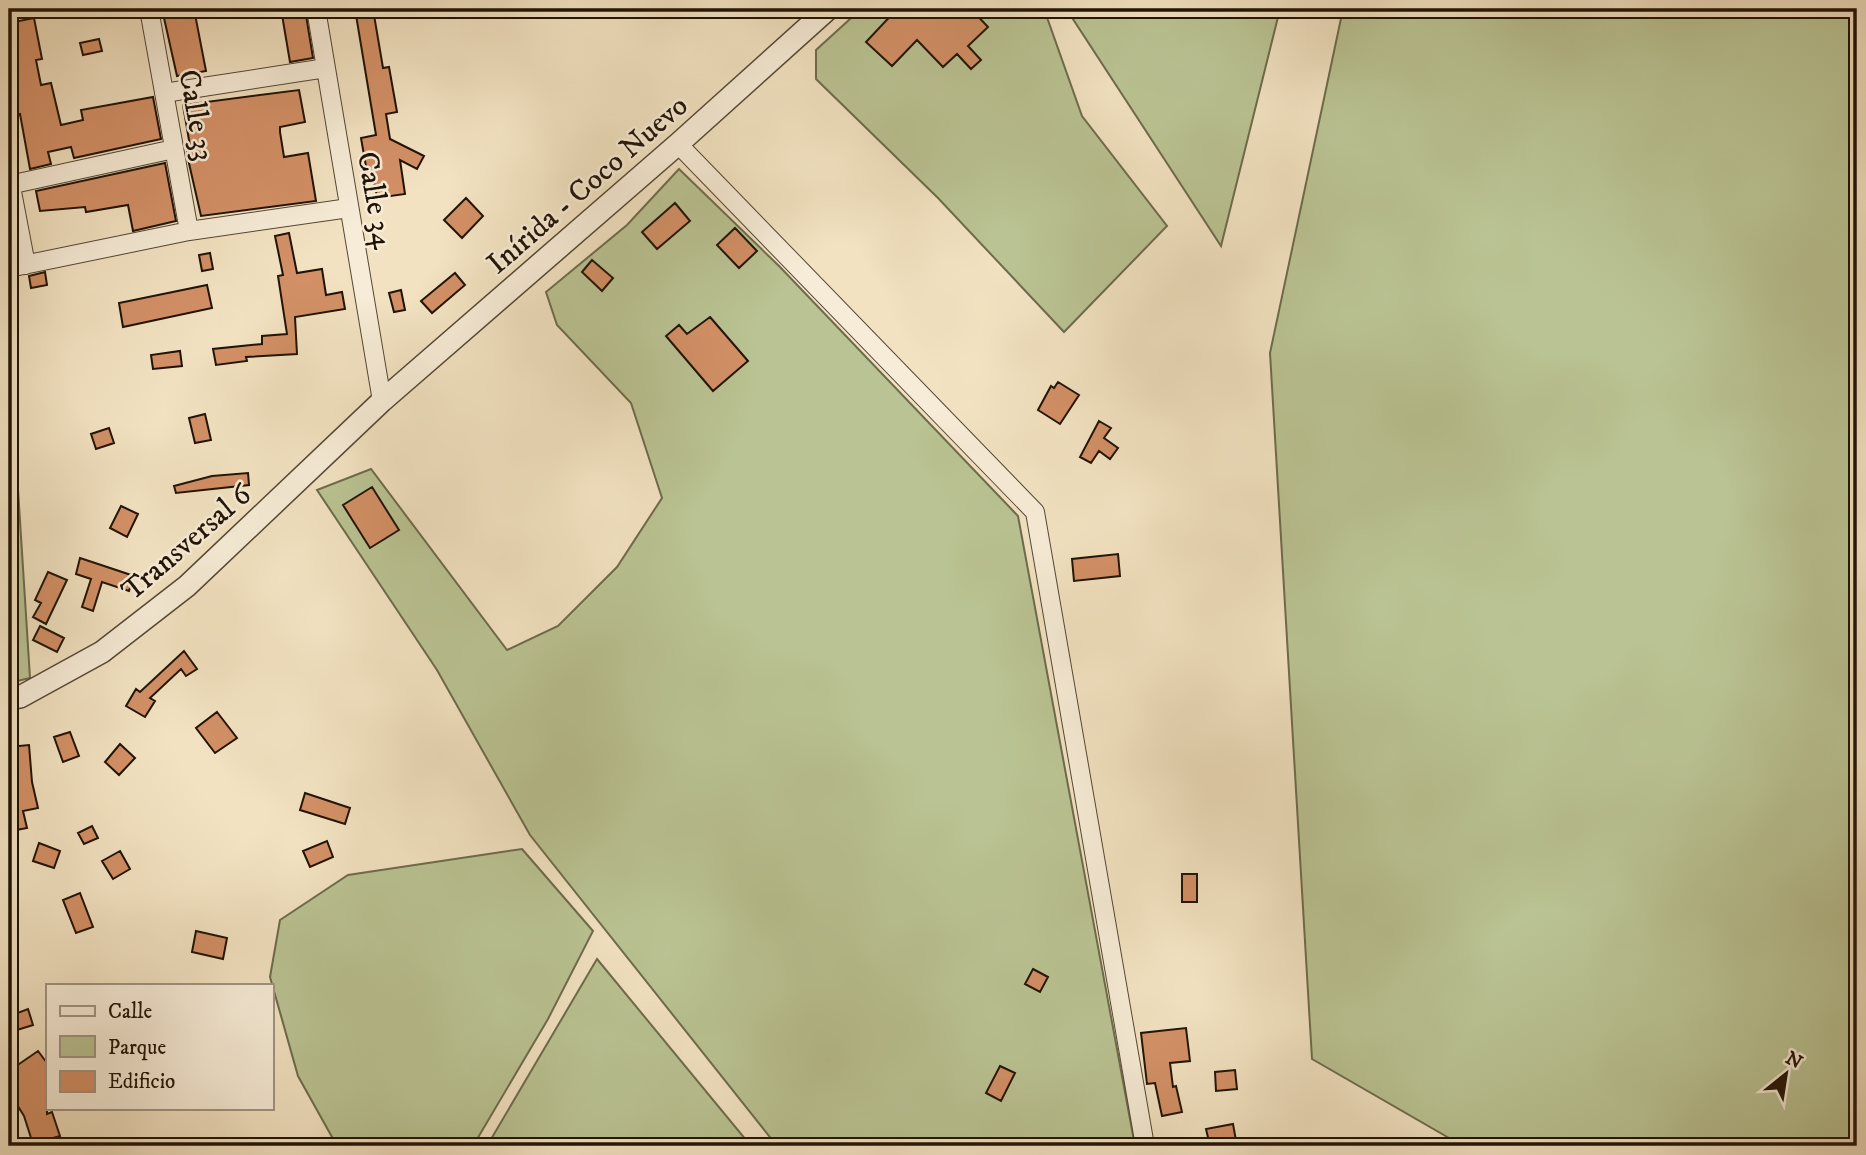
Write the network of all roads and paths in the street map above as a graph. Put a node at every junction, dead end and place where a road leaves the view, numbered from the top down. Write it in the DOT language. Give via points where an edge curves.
graph roads {
  1 [pos="149,9"];
  2 [pos="316,9"];
  3 [pos="828,9"];
  4 [pos="326,68"];
  5 [pos="164,93"];
  6 [pos="678,144"];
  7 [pos="174,149"];
  8 [pos="9,182"];
  9 [pos="349,208"];
  10 [pos="190,231"];
  11 [pos="18,267"];
  12 [pos="382,401"];
  13 [pos="9,699"];
  14 [pos="9,1139"];
  15 [pos="11,1146"];
  16 [pos="1145,1146"];
  1 -- 5 [label="street, Calle 33"];
  2 -- 4 [label="street, Calle 34"];
  3 -- 6 [label="street, Inírida - Coco Nuevo"];
  4 -- 5 [label="street"];
  4 -- 9 [label="street, Calle 34"];
  5 -- 7 [label="street, Calle 33"];
  6 -- 12 [label="street, Inírida - Coco Nuevo"];
  6 -- 16 [label="street" via="1035,512"];
  7 -- 8 [label="street"];
  7 -- 10 [label="street, Calle 33"];
  8 -- 11 [label="street"];
  9 -- 10 [label="street"];
  9 -- 12 [label="street, Calle 34"];
  10 -- 11 [label="street"];
  12 -- 13 [label="street, Transversal 6" via="187,586 102,652"];
  14 -- 15 [label="street"];
}
